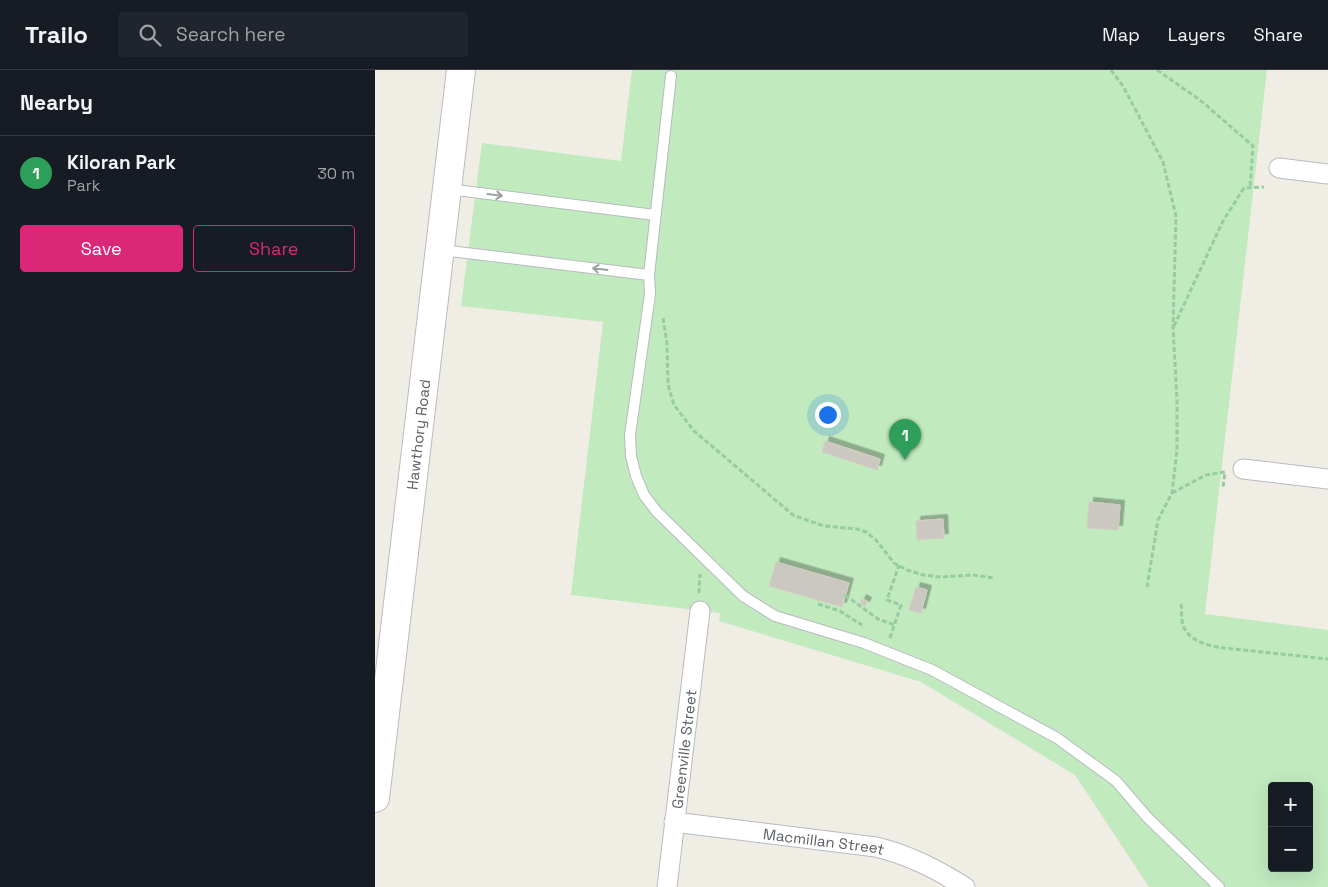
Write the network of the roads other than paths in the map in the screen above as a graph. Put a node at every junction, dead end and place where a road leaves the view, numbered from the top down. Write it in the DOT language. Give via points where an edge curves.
graph roads {
  1 [pos="461,70"];
  2 [pos="671,76"];
  3 [pos="1279,168"];
  4 [pos="1328,174"];
  5 [pos="447,189"];
  6 [pos="655,214"];
  7 [pos="440,250"];
  8 [pos="649,275"];
  9 [pos="1243,469"];
  10 [pos="1328,479"];
  11 [pos="700,610"];
  12 [pos="375,798"];
  13 [pos="674,822"];
  14 [pos="667,887"];
  15 [pos="965,887"];
  16 [pos="1219,887"];
  1 -- 5 [label="main road, Hawthory Road"];
  2 -- 6 [label="lane"];
  3 -- 4 [label="street"];
  5 -- 6 [label="lane, one-way"];
  5 -- 7 [label="main road, Hawthory Road"];
  6 -- 8 [label="lane"];
  8 -- 7 [label="lane, one-way"];
  7 -- 12 [label="main road, Hawthory Road"];
  8 -- 16 [label="lane" via="650,294 630,435 636,476 644,495 657,512 743,596 775,616 864,643 933,670 1057,738 1116,781 1147,817"];
  9 -- 10 [label="street"];
  11 -- 13 [label="street, Greenville Street"];
  13 -- 14 [label="street, Greenville Street"];
  13 -- 15 [label="street, Macmillan Street" via="876,847 915,860"];
}
